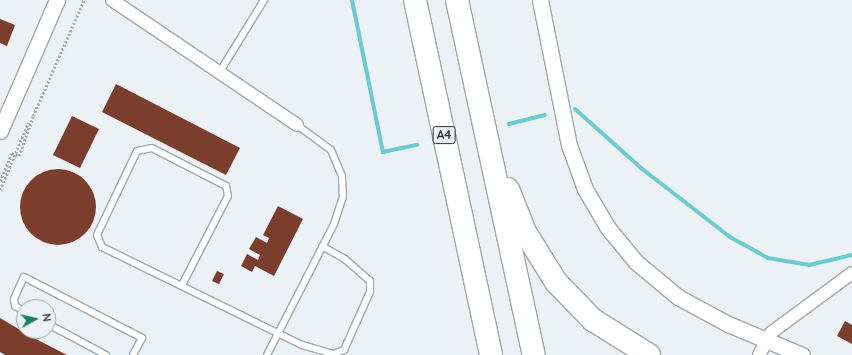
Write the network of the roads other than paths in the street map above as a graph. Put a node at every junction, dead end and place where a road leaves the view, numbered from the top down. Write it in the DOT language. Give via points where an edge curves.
graph roads {
  1 [pos="57,0"];
  2 [pos="112,0"];
  3 [pos="264,0"];
  4 [pos="415,0"];
  5 [pos="457,0"];
  6 [pos="540,0"];
  7 [pos="219,74"];
  8 [pos="482,118"];
  9 [pos="297,125"];
  10 [pos="0,131"];
  11 [pos="322,246"];
  12 [pos="473,270"];
  13 [pos="852,274"];
  14 [pos="182,285"];
  15 [pos="16,307"];
  16 [pos="56,328"];
  17 [pos="278,333"];
  18 [pos="766,340"];
  19 [pos="106,355"];
  20 [pos="133,355"];
  21 [pos="267,355"];
  22 [pos="479,355"];
  23 [pos="491,355"];
  24 [pos="534,355"];
  25 [pos="649,355"];
  26 [pos="759,355"];
  27 [pos="802,355"];
  1 -- 10 [label="street"];
  2 -- 7 [label="street"];
  3 -- 7 [label="lane"];
  4 -- 12 [label="highway, A4"];
  5 -- 8 [label="highway"];
  6 -- 18 [label="street" via="569,145 585,189 608,228 636,262 673,294 709,315"];
  7 -- 9 [label="street"];
  8 -- 24 [label="highway"];
  8 -- 25 [label="highway" via="518,215 540,260 580,308"];
  9 -- 11 [label="lane" via="331,150 342,176 343,197"];
  11 -- 17 [label="lane"];
  11 -- 17 [label="lane" via="345,259 370,281 370,292 344,350 332,354 317,351"];
  12 -- 22 [label="highway"];
  12 -- 23 [label="highway, A4"];
  13 -- 18 [label="street" via="779,327"];
  14 -- 14 [label="lane" via="102,247 97,235 137,151 152,148 226,186 228,196"];
  14 -- 17 [label="lane"];
  15 -- 20 [label="lane" via="14,299 24,277 142,338"];
  16 -- 19 [label="lane"];
  17 -- 21 [label="lane"];
  18 -- 26 [label="street"];
  18 -- 27 [label="street"];
}
